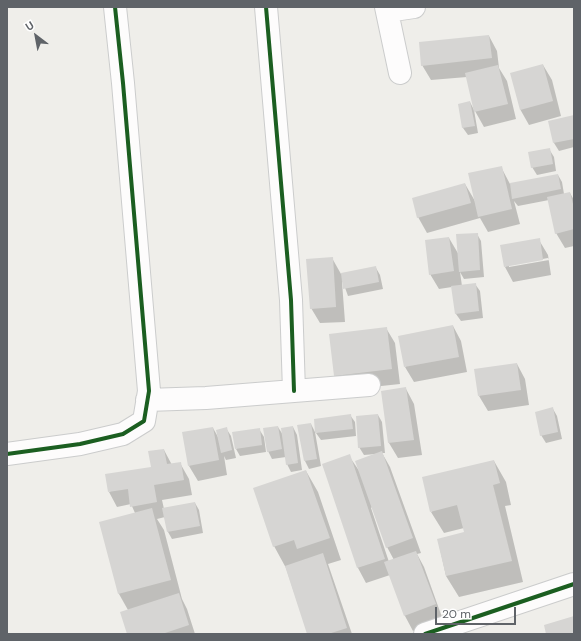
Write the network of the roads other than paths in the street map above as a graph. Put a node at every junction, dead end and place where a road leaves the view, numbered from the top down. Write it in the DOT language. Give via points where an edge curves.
graph roads {
  1 [pos="115,7"];
  2 [pos="266,7"];
  3 [pos="414,7"];
  4 [pos="387,9"];
  5 [pos="400,73"];
  6 [pos="369,385"];
  7 [pos="294,391"];
  8 [pos="147,400"];
  9 [pos="7,454"];
  10 [pos="574,584"];
  11 [pos="424,634"];
  1 -- 8 [label="street" via="149,390"];
  2 -- 7 [label="street" via="290,300"];
  3 -- 4 [label="street"];
  4 -- 5 [label="street"];
  6 -- 7 [label="street"];
  7 -- 8 [label="street"];
  8 -- 9 [label="street" via="144,421 123,434 80,444"];
  10 -- 11 [label="street"];
}
